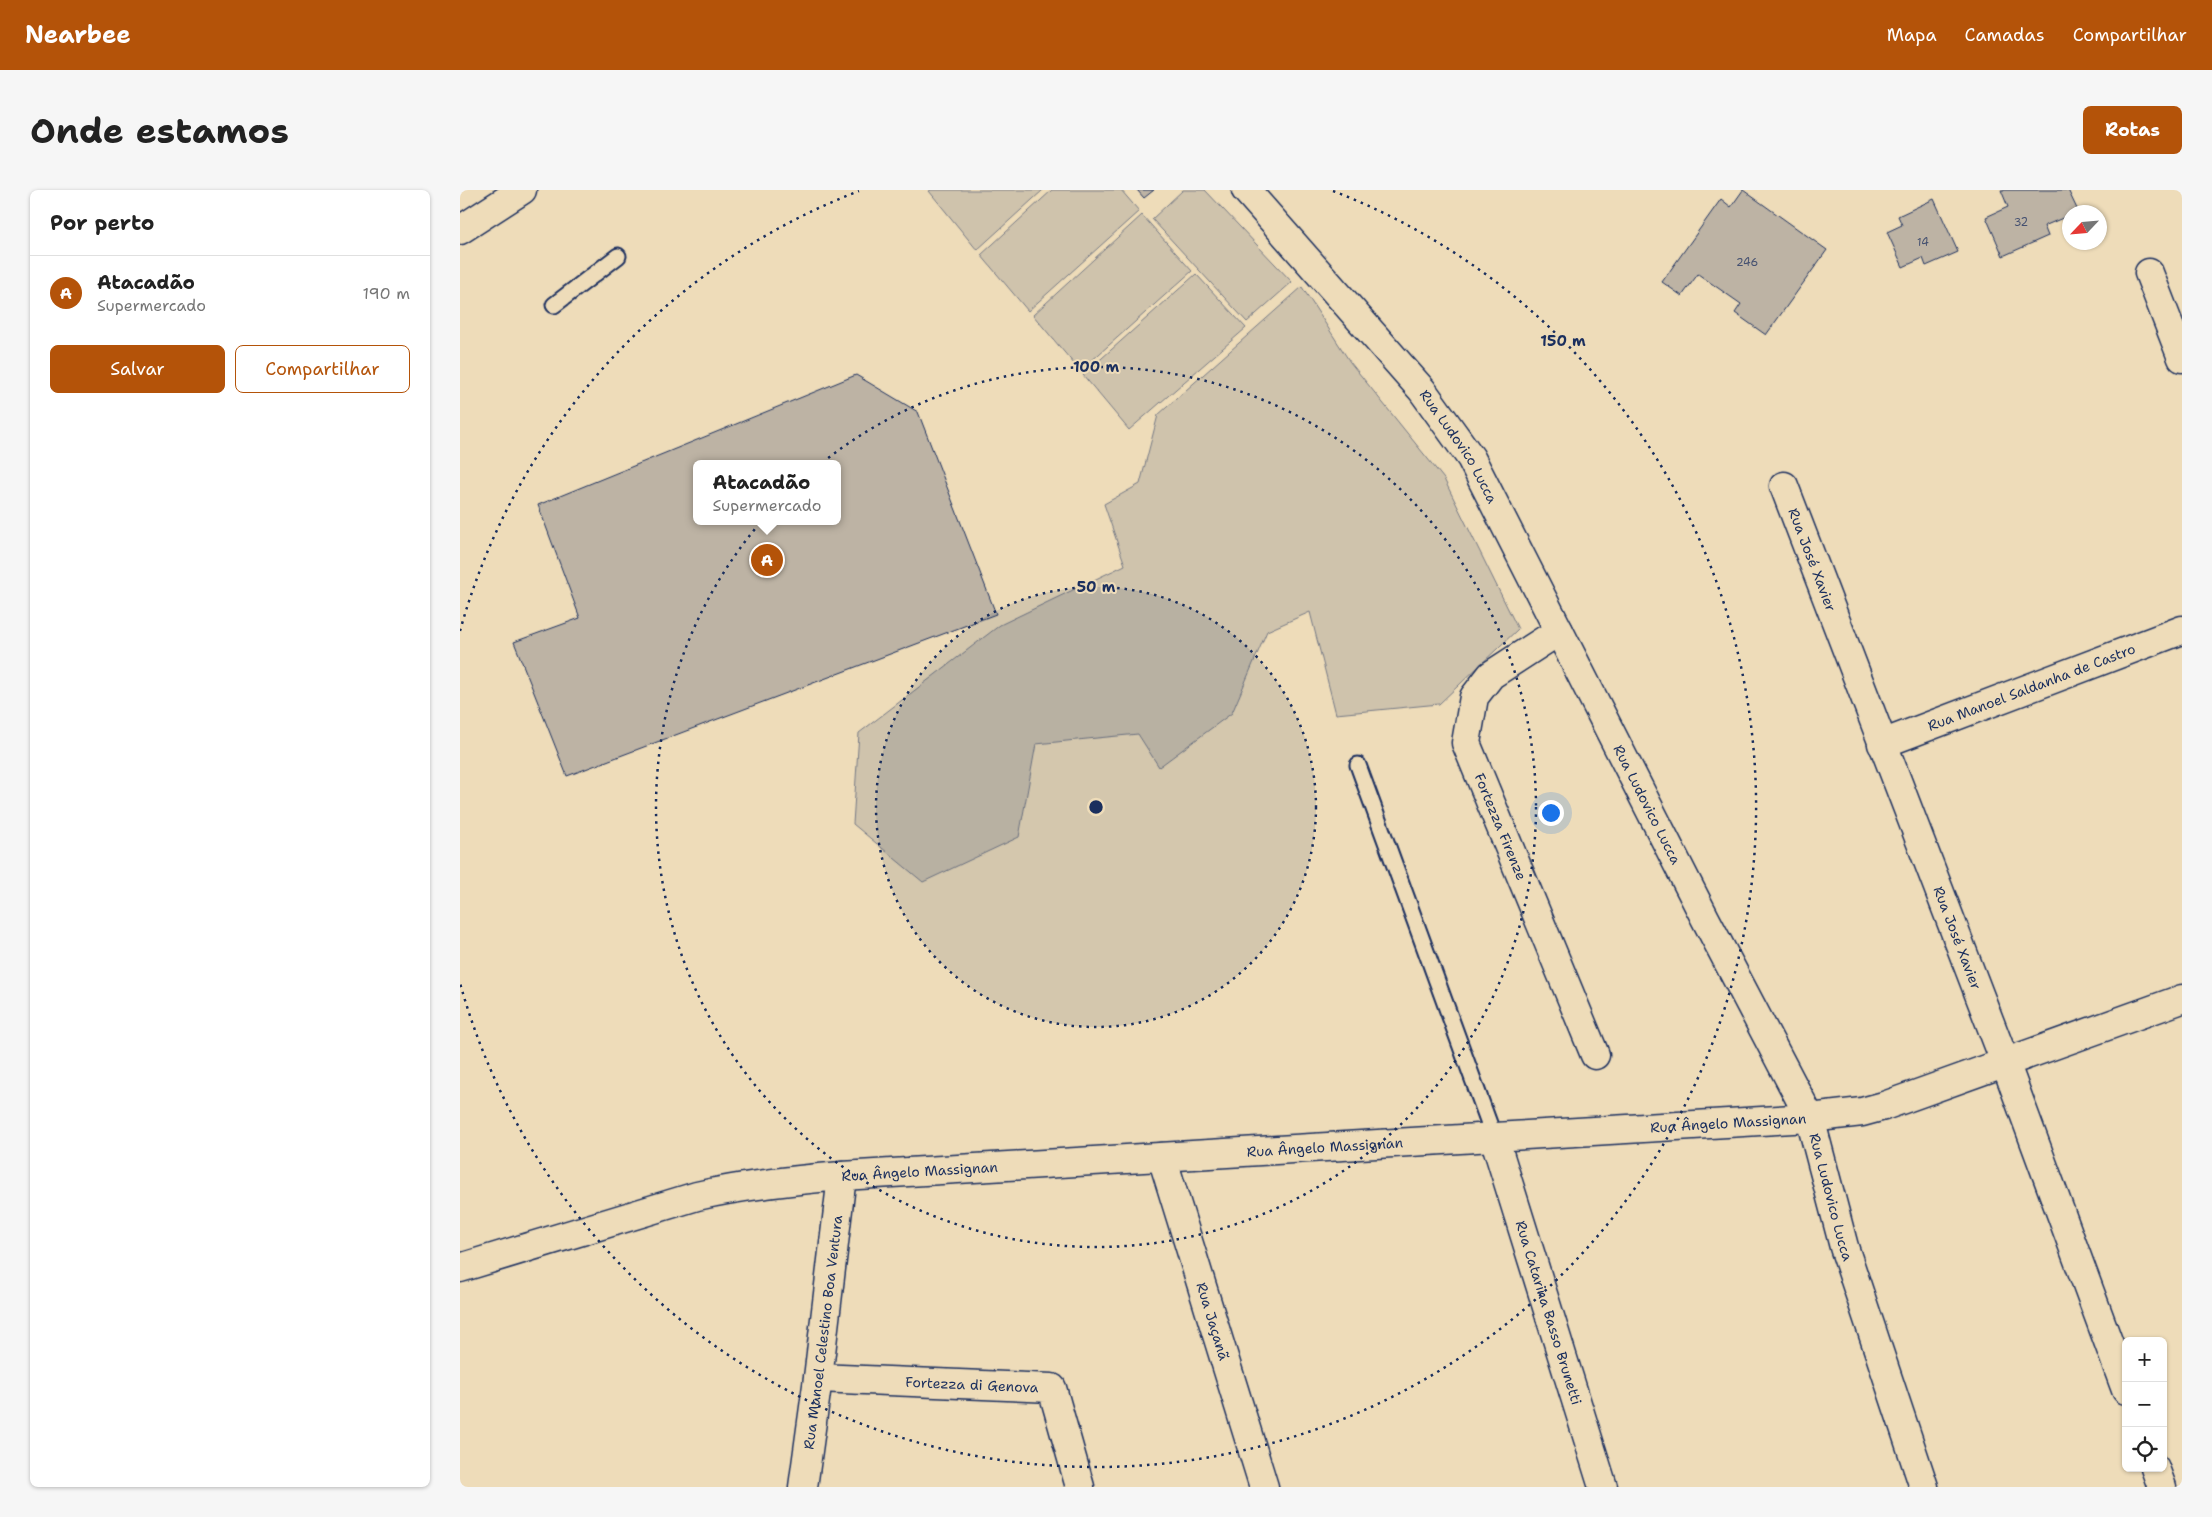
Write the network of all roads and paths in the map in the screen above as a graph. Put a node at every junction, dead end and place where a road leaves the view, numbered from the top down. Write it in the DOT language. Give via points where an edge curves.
graph roads {
  1 [pos="1246,190"];
  2 [pos="517,191"];
  3 [pos="460,230"];
  4 [pos="618,256"];
  5 [pos="2150,273"];
  6 [pos="554,305"];
  7 [pos="2182,358"];
  8 [pos="1784,486"];
  9 [pos="2182,630"];
  10 [pos="1559,631"];
  11 [pos="1882,744"];
  12 [pos="1358,765"];
  13 [pos="2182,998"];
  14 [pos="1595,1055"];
  15 [pos="2005,1062"];
  16 [pos="1810,1118"];
  17 [pos="1494,1137"];
  18 [pos="1162,1157"];
  19 [pos="842,1176"];
  20 [pos="460,1268"];
  21 [pos="818,1378"];
  22 [pos="2123,1382"];
  23 [pos="2156,1472"];
  24 [pos="803,1487"];
  25 [pos="1080,1487"];
  26 [pos="1264,1487"];
  27 [pos="1603,1487"];
  28 [pos="1924,1487"];
  29 [pos="2162,1487"];
  1 -- 10 [label="street, Rua Ludovico Lucca" via="1422,390 1471,458"];
  2 -- 3 [label="street"];
  4 -- 6 [label="lane"];
  5 -- 7 [label="street"];
  8 -- 11 [label="street, Rua José Xavier"];
  9 -- 11 [label="street, Rua Manoel Saldanha de Castro"];
  10 -- 14 [label="street, Fortezza Firenze" via="1491,675 1474,697 1466,743"];
  10 -- 16 [label="street, Rua Ludovico Lucca"];
  11 -- 15 [label="street, Rua José Xavier"];
  12 -- 17 [label="lane"];
  13 -- 15 [label="street, Rua Ângelo Massignan"];
  15 -- 16 [label="street, Rua Ângelo Massignan" via="1884,1106"];
  15 -- 22 [label="street, Rua José Xavier"];
  16 -- 17 [label="street, Rua Ângelo Massignan"];
  16 -- 28 [label="street, Rua Ludovico Lucca" via="1844,1247"];
  17 -- 18 [label="street, Rua Ângelo Massignan"];
  17 -- 27 [label="street, Rua Catarina Basso Brunetti"];
  18 -- 19 [label="street, Rua Ângelo Massignan"];
  18 -- 26 [label="street, Rua Jaçanã"];
  19 -- 20 [label="street, Rua Ângelo Massignan" via="741,1186 697,1196"];
  19 -- 21 [label="street, Rua Manoel Celestino Boa Ventura"];
  21 -- 24 [label="street, Rua Manoel Celestino Boa Ventura"];
  21 -- 25 [label="street, Fortezza di Genova" via="1052,1388"];
  23 -- 29 [label="street"];
}
